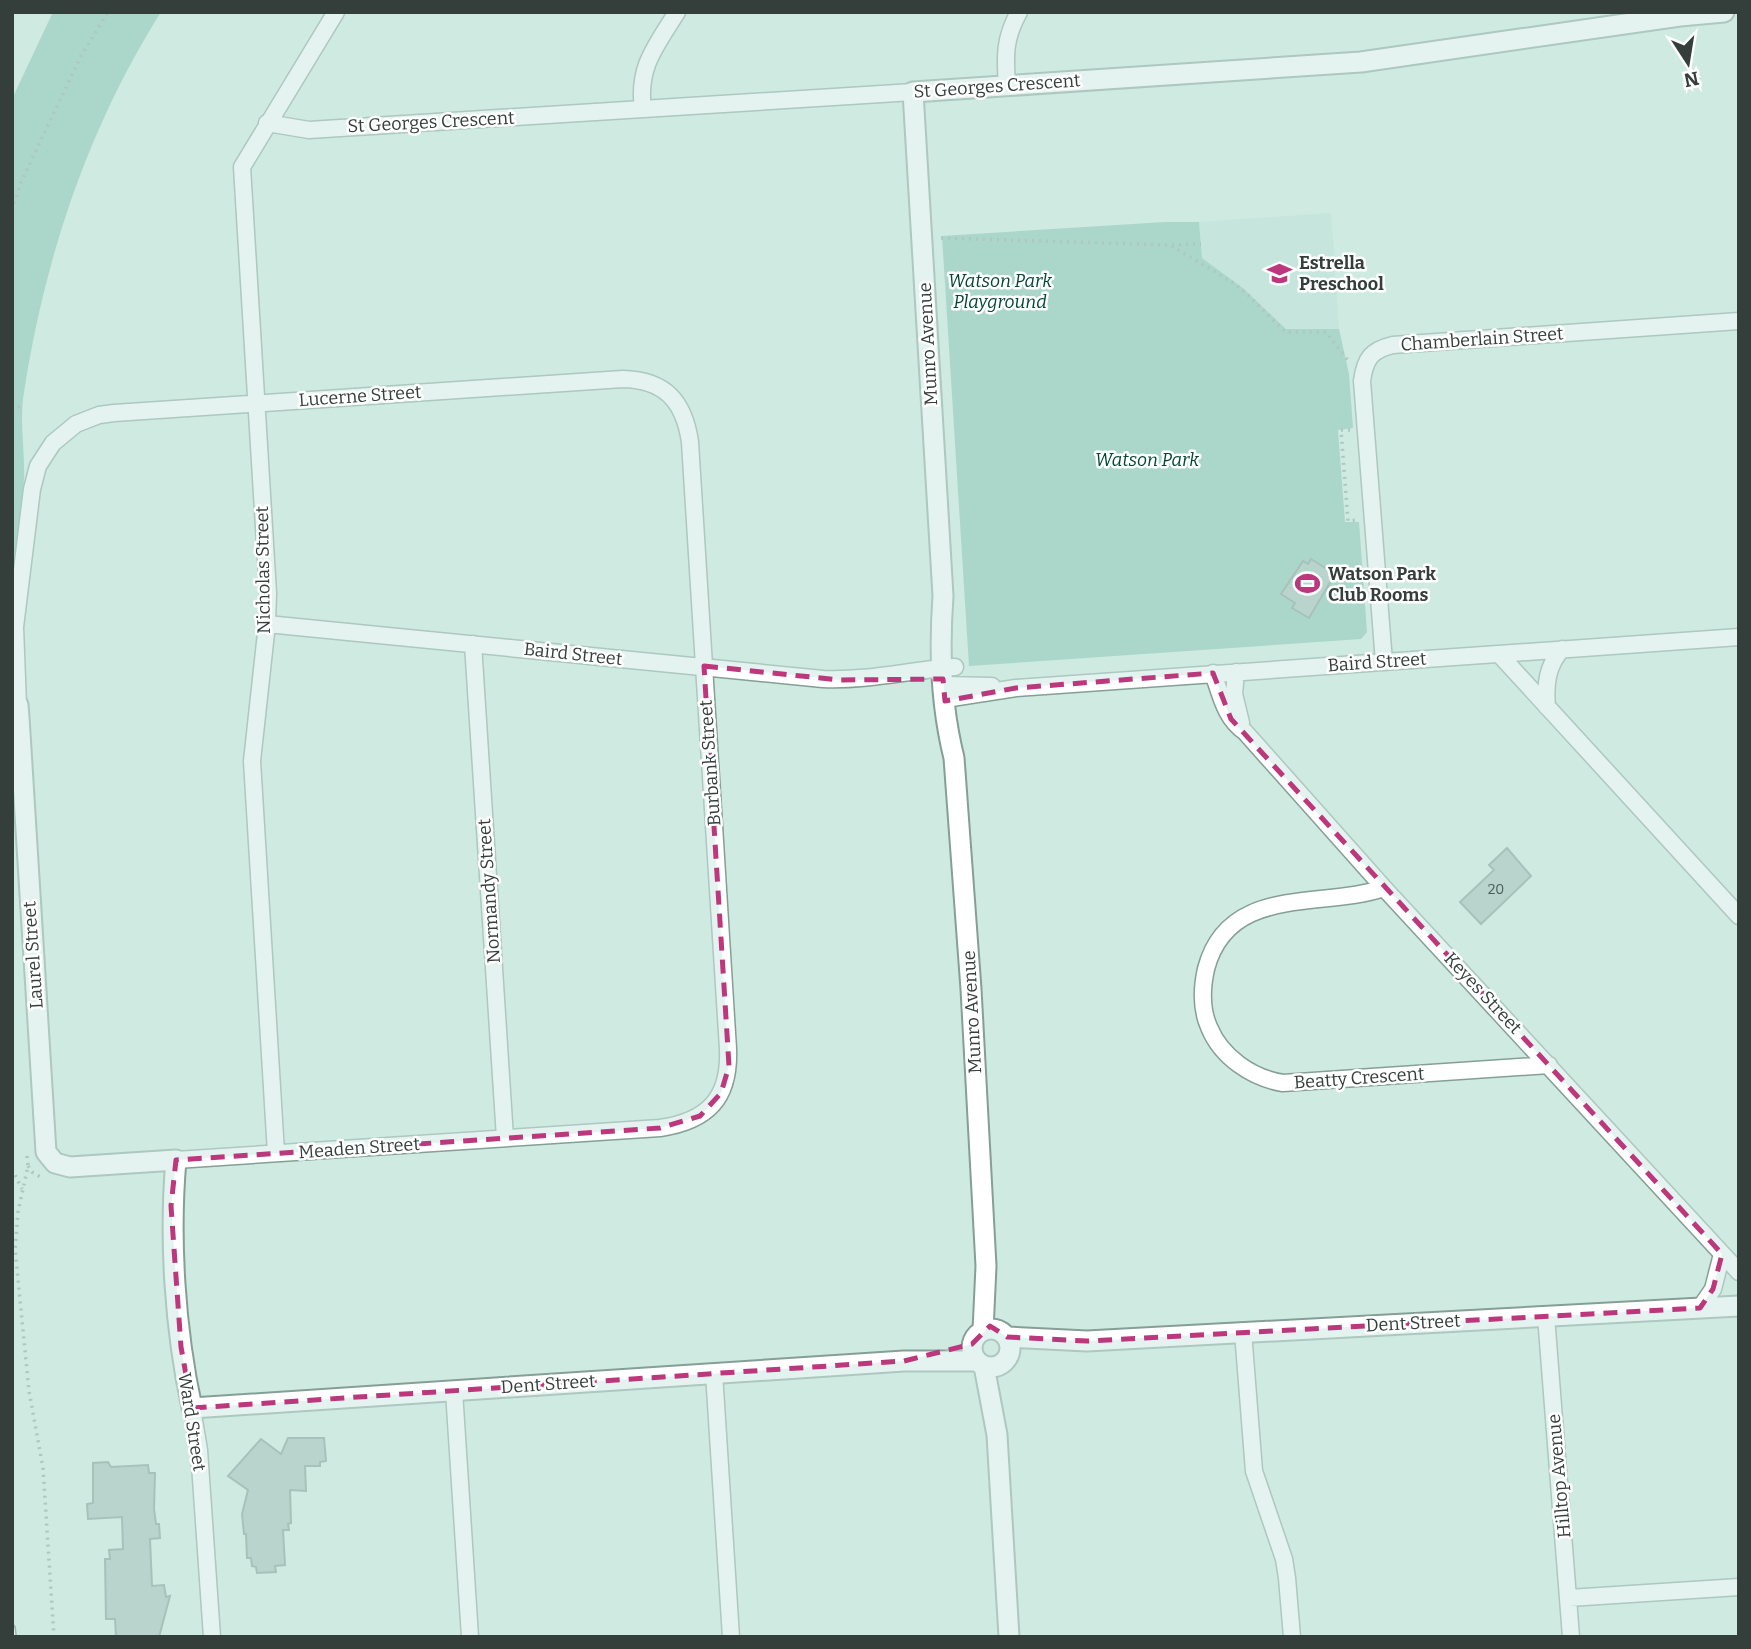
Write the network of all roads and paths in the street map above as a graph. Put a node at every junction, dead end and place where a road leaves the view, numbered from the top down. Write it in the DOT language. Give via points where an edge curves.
graph roads {
  1 [pos="108,12"];
  2 [pos="336,12"];
  3 [pos="677,12"];
  4 [pos="1019,12"];
  5 [pos="1724,12"];
  6 [pos="1680,14"];
  7 [pos="1007,86"];
  8 [pos="913,92"];
  9 [pos="643,109"];
  10 [pos="267,123"];
  11 [pos="12,210"];
  12 [pos="940,238"];
  13 [pos="1201,244"];
  14 [pos="1170,245"];
  15 [pos="1739,321"];
  16 [pos="1350,363"];
  17 [pos="660,388"];
  18 [pos="256,403"];
  19 [pos="23,404"];
  20 [pos="12,411"];
  21 [pos="1356,430"];
  22 [pos="63,434"];
  23 [pos="1373,520"];
  24 [pos="267,624"];
  25 [pos="1739,637"];
  26 [pos="473,644"];
  27 [pos="1562,649"];
  28 [pos="1499,654"];
  29 [pos="1384,662"];
  30 [pos="704,666"];
  31 [pos="1236,672"];
  32 [pos="1213,673"];
  33 [pos="950,683"];
  34 [pos="1547,707"];
  35 [pos="16,711"];
  36 [pos="1245,732"];
  37 [pos="1384,888"];
  38 [pos="1739,916"];
  39 [pos="1549,1065"];
  40 [pos="678,1125"];
  41 [pos="505,1138"];
  42 [pos="47,1152"];
  43 [pos="276,1153"];
  44 [pos="168,1160"];
  45 [pos="28,1166"];
  46 [pos="12,1169"];
  47 [pos="22,1189"];
  48 [pos="1722,1254"];
  49 [pos="1739,1272"];
  50 [pos="1739,1306"];
  51 [pos="1700,1308"];
  52 [pos="1546,1316"];
  53 [pos="1243,1332"];
  54 [pos="991,1348"];
  55 [pos="714,1373"];
  56 [pos="454,1391"];
  57 [pos="192,1408"];
  58 [pos="1739,1587"];
  59 [pos="1569,1598"];
  60 [pos="54,1637"];
  61 [pos="212,1637"];
  62 [pos="470,1637"];
  63 [pos="731,1637"];
  64 [pos="1009,1637"];
  65 [pos="1292,1637"];
  66 [pos="1571,1637"];
  1 -- 11 [label="path" via="81,56"];
  2 -- 10 [label="street, Nicholas Street"];
  3 -- 9 [label="street" via="646,62"];
  4 -- 7 [label="street" via="1005,46"];
  5 -- 6 [label="street, St Georges Crescent"];
  6 -- 7 [label="street, St Georges Crescent" via="1361,62"];
  7 -- 8 [label="street, St Georges Crescent"];
  8 -- 9 [label="street, St Georges Crescent"];
  8 -- 33 [label="street, Munro Avenue" via="943,596 940,631"];
  9 -- 10 [label="street, St Georges Crescent" via="309,130"];
  10 -- 18 [label="street, Nicholas Street" via="242,167"];
  12 -- 14 [label="path"];
  13 -- 14 [label="path"];
  14 -- 16 [label="path" via="1235,284 1285,332 1326,332"];
  15 -- 23 [label="street, Chamberlain Street" via="1393,345 1374,351 1365,364 1362,381"];
  17 -- 18 [label="street, Lucerne Street" via="623,379"];
  17 -- 30 [label="street, Burbank Street" via="679,405 688,426"];
  18 -- 22 [label="street, Lucerne Street" via="99,415"];
  18 -- 24 [label="street, Nicholas Street"];
  19 -- 20 [label="path"];
  21 -- 23 [label="path" via="1341,430 1348,521"];
  22 -- 35 [label="street, Laurel Street" via="38,466 32,489 15,634"];
  23 -- 29 [label="street, Chamberlain Street"];
  24 -- 26 [label="street, Baird Street"];
  24 -- 43 [label="street, Nicholas Street" via="252,761"];
  25 -- 27 [label="street, Baird Street"];
  26 -- 30 [label="street, Baird Street"];
  26 -- 41 [label="street, Normandy Street"];
  27 -- 28 [label="street, Baird Street"];
  27 -- 34 [label="street" via="1548,671"];
  28 -- 29 [label="street, Baird Street"];
  28 -- 34 [label="street"];
  29 -- 31 [label="street, Baird Street"];
  30 -- 33 [label="street, Baird Street" via="823,679"];
  30 -- 40 [label="street, Burbank Street" via="729,1066 727,1080 713,1104 700,1116"];
  31 -- 32 [label="street, Baird Street"];
  31 -- 36 [label="street, Keyes Street" via="1235,705"];
  32 -- 33 [label="street, Baird Street" via="1016,688"];
  32 -- 36 [label="street, Keyes Street" via="1225,708"];
  33 -- 54 [label="street, Munro Avenue" via="947,729 954,758 971,989"];
  34 -- 38 [label="street"];
  35 -- 42 [label="street, Laurel Street"];
  36 -- 37 [label="street, Keyes Street"];
  37 -- 39 [label="street, Keyes Street"];
  37 -- 39 [label="street, Beatty Crescent" via="1269,906 1254,910 1231,927 1212,952 1204,980 1205,1016 1223,1050 1257,1076 1283,1083"];
  39 -- 48 [label="street, Keyes Street"];
  40 -- 41 [label="street, Meaden Street"];
  41 -- 43 [label="street, Meaden Street"];
  42 -- 44 [label="street, Meaden Street" via="55,1163 70,1167"];
  43 -- 44 [label="street, Meaden Street"];
  44 -- 57 [label="street, Ward Street" via="181,1347"];
  45 -- 47 [label="path"];
  46 -- 47 [label="path"];
  47 -- 60 [label="path" via="15,1249 26,1370 43,1468"];
  48 -- 49 [label="street, Keyes Street"];
  48 -- 51 [label="street" via="1713,1289"];
  50 -- 51 [label="street, Dent Street"];
  51 -- 52 [label="street, Dent Street"];
  52 -- 53 [label="street, Dent Street"];
  52 -- 59 [label="street, Hilltop Avenue"];
  53 -- 54 [label="street, Dent Street"];
  53 -- 65 [label="street" via="1254,1471 1284,1559"];
  54 -- 55 [label="street, Dent Street" via="904,1360"];
  54 -- 64 [label="street, Munro Avenue"];
  55 -- 56 [label="street, Dent Street"];
  55 -- 63 [label="street"];
  56 -- 57 [label="street, Dent Street"];
  56 -- 62 [label="street"];
  57 -- 61 [label="street, Ward Street"];
  58 -- 59 [label="street"];
  59 -- 66 [label="street, Hilltop Avenue"];
}
